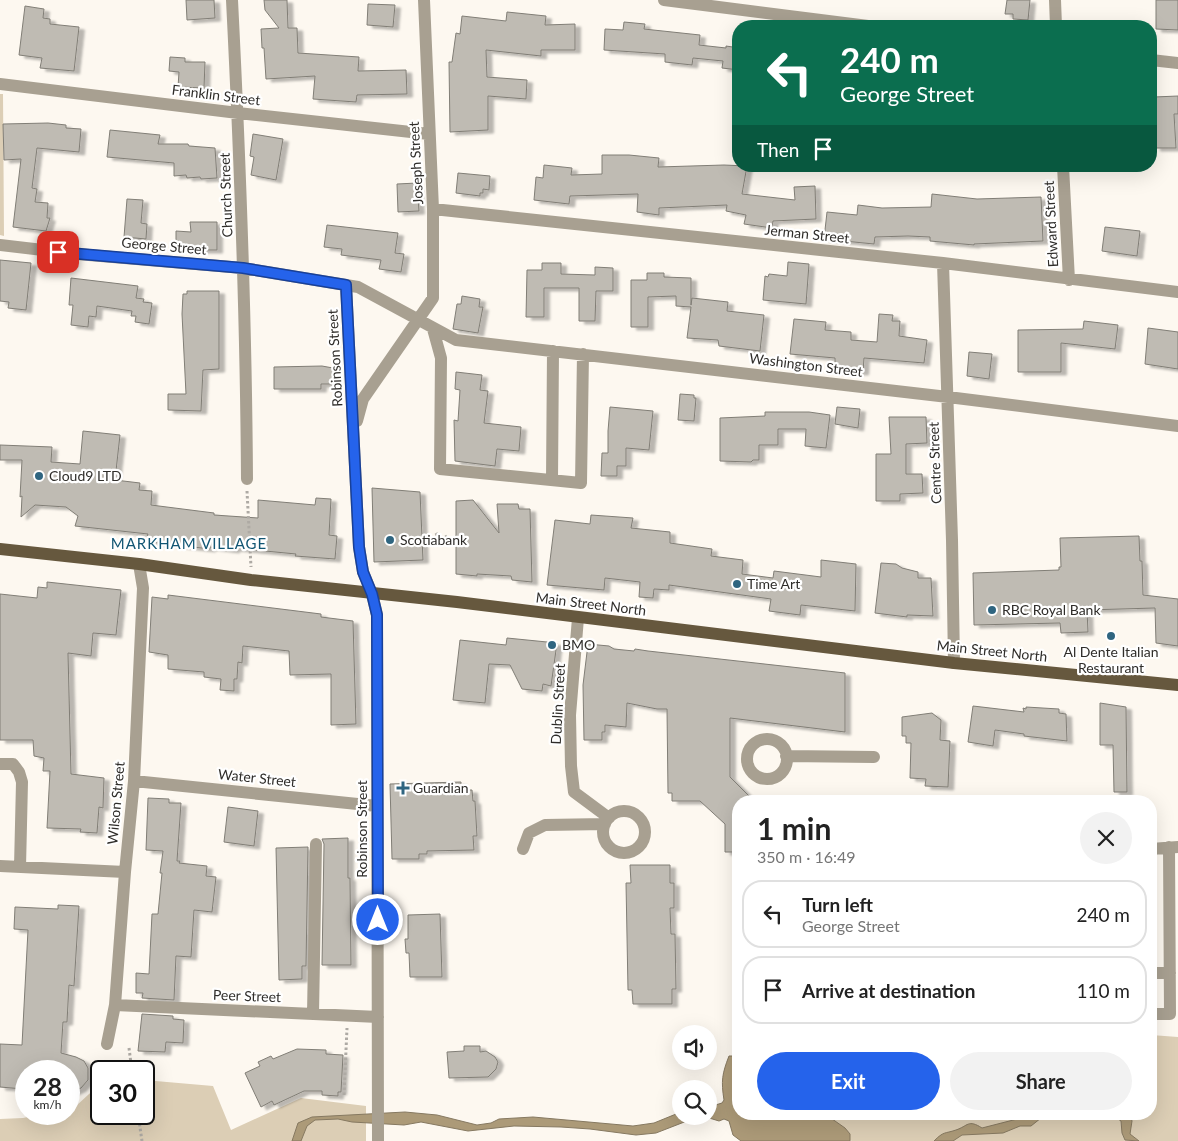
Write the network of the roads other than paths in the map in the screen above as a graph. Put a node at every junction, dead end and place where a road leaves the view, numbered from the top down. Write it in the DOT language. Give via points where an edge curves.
graph roads {
  1 [pos="232,0"];
  2 [pos="424,0"];
  3 [pos="664,0"];
  4 [pos="1055,0"];
  5 [pos="694,2"];
  6 [pos="824,20"];
  7 [pos="1056,20"];
  8 [pos="1157,61"];
  9 [pos="1178,63"];
  10 [pos="0,84"];
  11 [pos="238,113"];
  12 [pos="429,134"];
  13 [pos="1063,172"];
  14 [pos="433,209"];
  15 [pos="0,245"];
  16 [pos="944,263"];
  17 [pos="243,268"];
  18 [pos="1069,280"];
  19 [pos="346,285"];
  20 [pos="1178,292"];
  21 [pos="418,320"];
  22 [pos="433,329"];
  23 [pos="552,351"];
  24 [pos="583,354"];
  25 [pos="948,397"];
  26 [pos="1178,426"];
  27 [pos="354,430"];
  28 [pos="247,479"];
  29 [pos="552,480"];
  30 [pos="0,549"];
  31 [pos="138,564"];
  32 [pos="372,594"];
  33 [pos="578,618"];
  34 [pos="954,663"];
  35 [pos="1178,685"];
  36 [pos="786,756"];
  37 [pos="874,757"];
  38 [pos="0,764"];
  39 [pos="134,780"];
  40 [pos="378,806"];
  41 [pos="316,844"];
  42 [pos="1174,847"];
  43 [pos="1157,848"];
  44 [pos="522,849"];
  45 [pos="0,866"];
  46 [pos="20,867"];
  47 [pos="125,872"];
  48 [pos="1157,973"];
  49 [pos="1170,973"];
  50 [pos="115,1005"];
  51 [pos="313,1014"];
  52 [pos="1157,1014"];
  53 [pos="378,1017"];
  54 [pos="107,1044"];
  55 [pos="378,1141"];
  1 -- 11 [label="street, Church Street"];
  2 -- 12 [label="street, Joseph Street"];
  3 -- 5 [label="street"];
  4 -- 7 [label="street"];
  5 -- 6 [label="street"];
  8 -- 9 [label="street"];
  10 -- 11 [label="street, Franklin Street"];
  11 -- 12 [label="street, Franklin Street"];
  11 -- 17 [label="street, Church Street"];
  12 -- 14 [label="street, Joseph Street"];
  13 -- 18 [label="street, Edward Street"];
  14 -- 16 [label="street, Jerman Street"];
  14 -- 21 [label="street, Joseph Street" via="433,298"];
  15 -- 17 [label="street, George Street"];
  16 -- 18 [label="street, Jerman Street"];
  16 -- 25 [label="street, Centre Street"];
  17 -- 19 [label="street, George Street"];
  17 -- 28 [label="street, Church Street"];
  18 -- 20 [label="street, Jerman Street"];
  19 -- 21 [label="street, George Street" via="358,287"];
  19 -- 27 [label="street, Robinson Street"];
  21 -- 22 [label="street, George Street"];
  21 -- 27 [label="street, Robinson Street" via="363,398"];
  22 -- 23 [label="street, Washington Street" via="456,340"];
  22 -- 29 [label="street" via="441,358 440,470"];
  23 -- 24 [label="street, Washington Street"];
  23 -- 29 [label="street"];
  24 -- 25 [label="street, Washington Street"];
  24 -- 29 [label="street" via="581,483"];
  25 -- 26 [label="street, Washington Street"];
  25 -- 34 [label="street, Centre Street"];
  27 -- 32 [label="street, Robinson Street" via="359,547 363,572"];
  30 -- 31 [label="main road, Main Street North"];
  31 -- 32 [label="main road, Main Street North"];
  31 -- 39 [label="street, Wilson Street" via="143,588"];
  32 -- 33 [label="main road, Main Street North"];
  32 -- 40 [label="street, Robinson Street" via="377,615"];
  33 -- 34 [label="main road, Main Street North"];
  33 -- 44 [label="street, Dublin Street" via="570,715 574,792 607,821 545,825 530,833"];
  34 -- 35 [label="main road, Main Street North"];
  36 -- 37 [label="street"];
  38 -- 46 [label="street" via="13,764 22,782"];
  39 -- 40 [label="street, Water Street"];
  39 -- 47 [label="street, Wilson Street"];
  40 -- 53 [label="street, Robinson Street"];
  41 -- 51 [label="street"];
  42 -- 43 [label="street"];
  42 -- 49 [label="street"];
  45 -- 46 [label="street"];
  46 -- 47 [label="street"];
  47 -- 50 [label="street, Wilson Street"];
  48 -- 49 [label="street"];
  49 -- 52 [label="street" via="1170,1014"];
  50 -- 51 [label="street, Peer Street"];
  50 -- 54 [label="street, Wilson Street"];
  51 -- 53 [label="street, Peer Street"];
  53 -- 55 [label="street, Robinson Street"];
}
